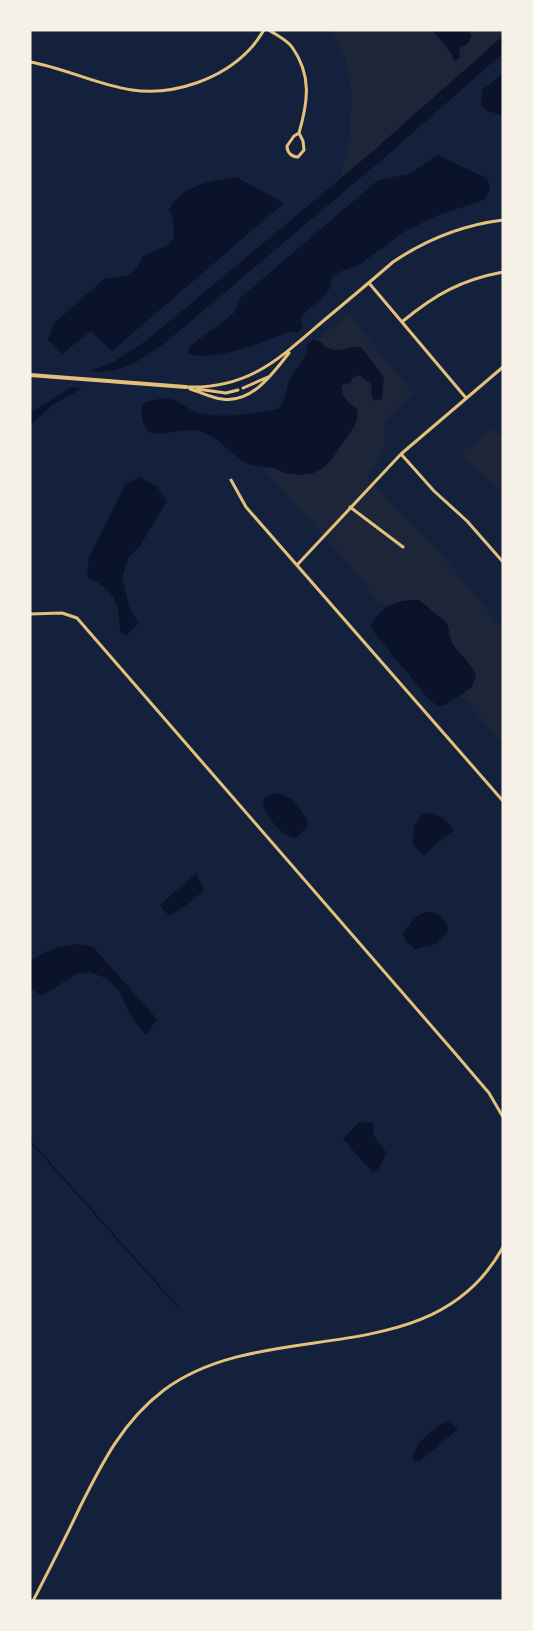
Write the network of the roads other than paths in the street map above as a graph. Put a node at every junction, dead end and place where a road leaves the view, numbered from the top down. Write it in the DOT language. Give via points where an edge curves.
graph roads {
  1 [pos="267,30"];
  2 [pos="30,62"];
  3 [pos="299,133"];
  4 [pos="503,220"];
  5 [pos="503,272"];
  6 [pos="369,283"];
  7 [pos="402,321"];
  8 [pos="292,349"];
  9 [pos="503,367"];
  10 [pos="272,374"];
  11 [pos="30,375"];
  12 [pos="186,387"];
  13 [pos="243,388"];
  14 [pos="238,390"];
  15 [pos="466,398"];
  16 [pos="401,454"];
  17 [pos="231,480"];
  18 [pos="350,507"];
  19 [pos="403,547"];
  20 [pos="503,562"];
  21 [pos="297,565"];
  22 [pos="30,614"];
  23 [pos="503,801"];
  24 [pos="503,1117"];
  25 [pos="503,1247"];
  26 [pos="33,1601"];
  1 -- 2 [label="street" via="219,73 165,91 134,91"];
  1 -- 3 [label="street" via="291,46 307,77"];
  3 -- 3 [label="street" via="304,150 294,157 287,146"];
  4 -- 6 [label="street" via="438,236 408,252"];
  5 -- 7 [label="street" via="478,277 442,292"];
  6 -- 7 [label="street"];
  6 -- 8 [label="street"];
  7 -- 15 [label="street"];
  8 -- 10 [label="street"];
  8 -- 12 [label="street" via="248,376 213,387"];
  9 -- 15 [label="street"];
  10 -- 12 [label="street" via="260,388 230,400"];
  10 -- 13 [label="street"];
  11 -- 12 [label="street"];
  12 -- 14 [label="street" via="213,393"];
  15 -- 16 [label="street"];
  16 -- 18 [label="street"];
  16 -- 20 [label="street"];
  17 -- 21 [label="street" via="246,507"];
  18 -- 19 [label="street"];
  18 -- 21 [label="street"];
  21 -- 23 [label="street"];
  22 -- 24 [label="street" via="62,613 77,618 484,1088"];
  25 -- 26 [label="street" via="468,1293 436,1314 402,1327 220,1362 164,1390 138,1412 109,1450"];
}
